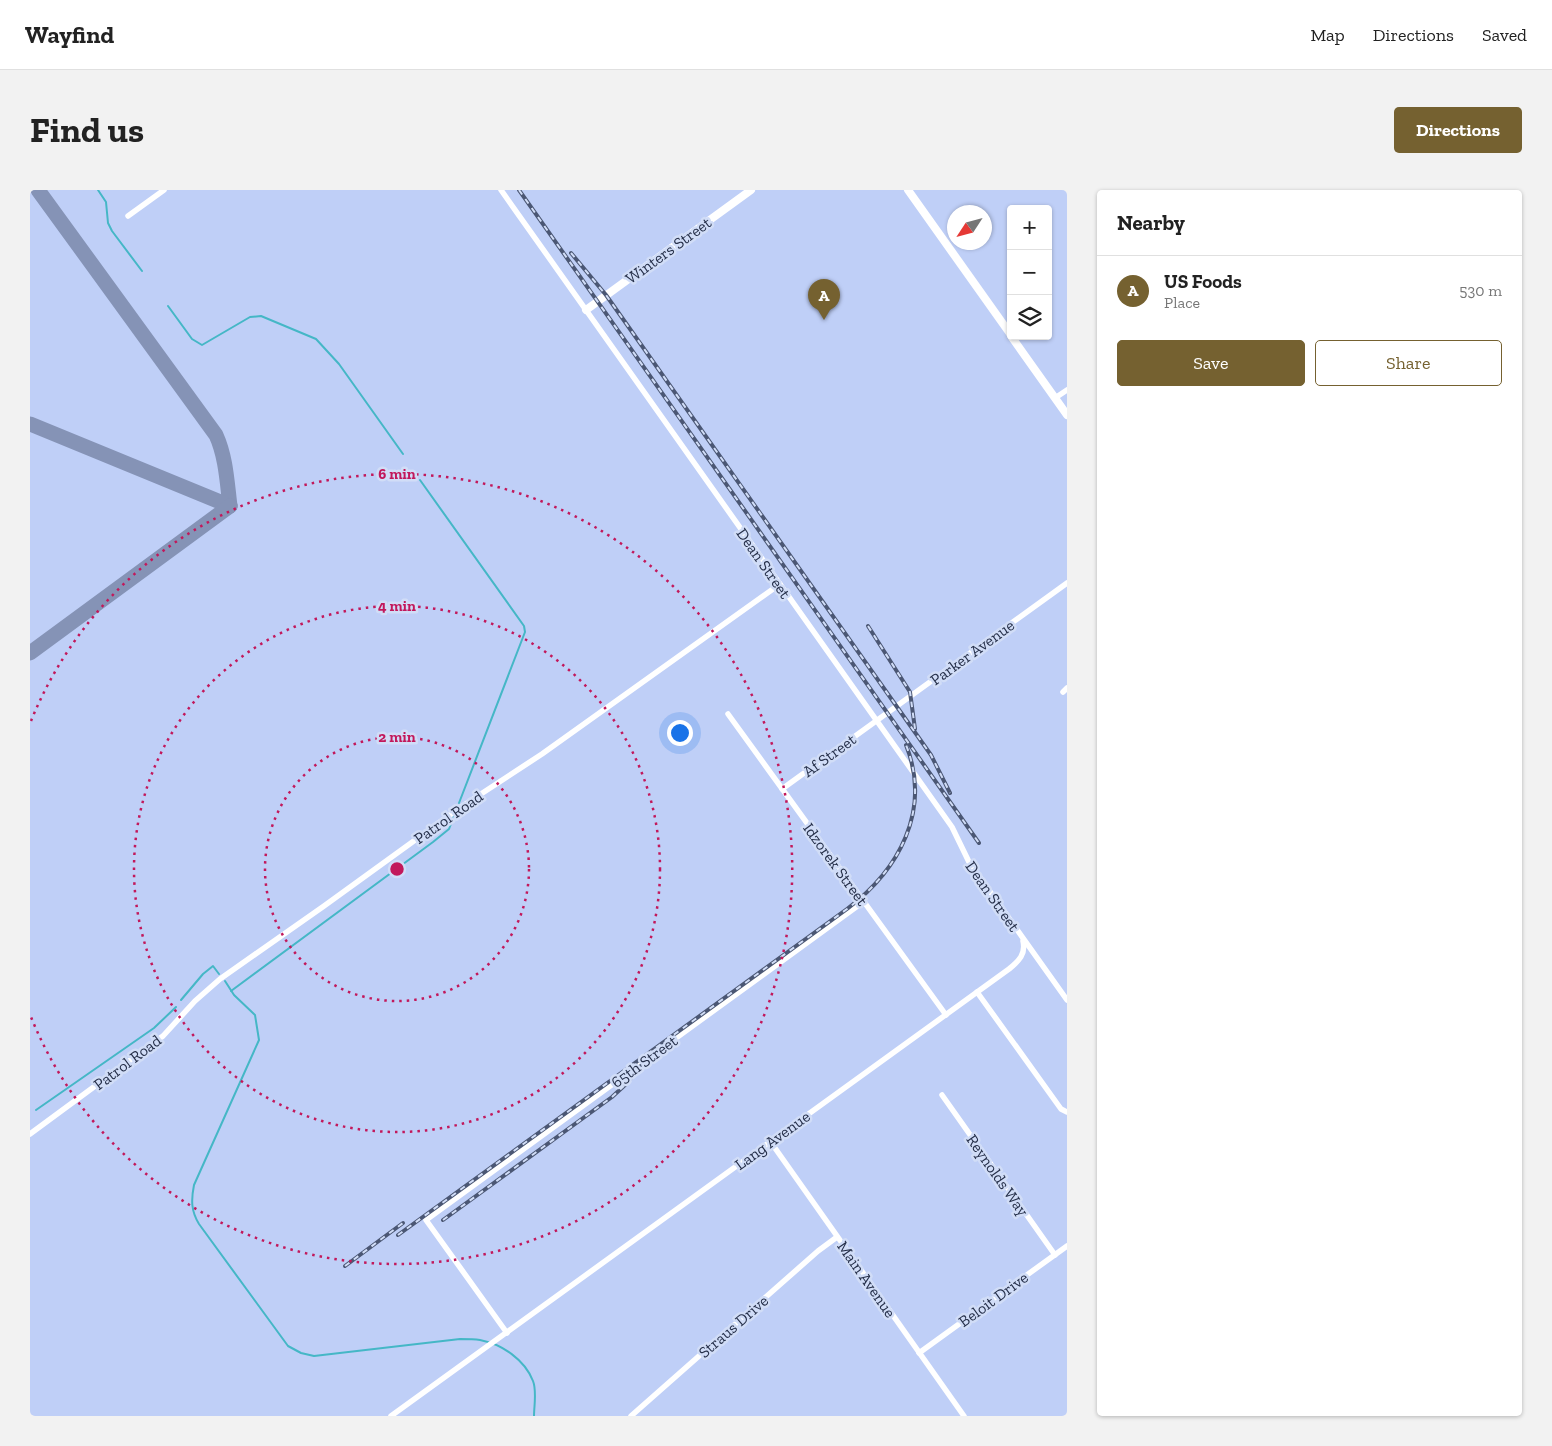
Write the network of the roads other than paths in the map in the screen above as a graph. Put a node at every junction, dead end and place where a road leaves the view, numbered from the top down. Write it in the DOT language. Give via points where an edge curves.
graph roads {
  1 [pos="164,190"];
  2 [pos="501,190"];
  3 [pos="751,190"];
  4 [pos="908,190"];
  5 [pos="128,216"];
  6 [pos="586,310"];
  7 [pos="1007,330"];
  8 [pos="1014,340"];
  9 [pos="1067,390"];
  10 [pos="1055,398"];
  11 [pos="1067,414"];
  12 [pos="1067,583"];
  13 [pos="780,584"];
  14 [pos="728,714"];
  15 [pos="876,721"];
  16 [pos="782,789"];
  17 [pos="863,902"];
  18 [pos="1022,939"];
  19 [pos="977,992"];
  20 [pos="1067,1000"];
  21 [pos="946,1015"];
  22 [pos="942,1095"];
  23 [pos="1067,1112"];
  24 [pos="30,1134"];
  25 [pos="770,1142"];
  26 [pos="837,1237"];
  27 [pos="1067,1246"];
  28 [pos="1055,1255"];
  29 [pos="507,1333"];
  30 [pos="919,1353"];
  31 [pos="391,1416"];
  32 [pos="631,1416"];
  33 [pos="964,1416"];
  1 -- 5 [label="street"];
  2 -- 6 [label="street, Dean Street"];
  3 -- 6 [label="main road, Winters Street"];
  4 -- 7 [label="main road"];
  6 -- 13 [label="street, Dean Street"];
  8 -- 10 [label="main road"];
  9 -- 10 [label="street"];
  10 -- 11 [label="main road"];
  12 -- 15 [label="street, Parker Avenue"];
  13 -- 15 [label="street, Dean Street"];
  13 -- 24 [label="street, Patrol Road" via="220,979 162,1036"];
  14 -- 16 [label="street, Idzorek Street"];
  15 -- 16 [label="street, Af Street"];
  15 -- 18 [label="street, Dean Street" via="952,827 969,862"];
  16 -- 17 [label="street, Idzorek Street"];
  17 -- 21 [label="street, Idzorek Street"];
  17 -- 29 [label="street, 65th Street" via="426,1220"];
  18 -- 19 [label="street, Lang Avenue" via="1024,949 1020,960"];
  18 -- 20 [label="street, Dean Street"];
  19 -- 21 [label="street, Lang Avenue"];
  19 -- 23 [label="street" via="1061,1109"];
  21 -- 25 [label="street, Lang Avenue"];
  22 -- 28 [label="street, Reynolds Way"];
  25 -- 26 [label="street, Main Avenue"];
  25 -- 29 [label="street, Lang Avenue"];
  26 -- 30 [label="street, Main Avenue"];
  26 -- 32 [label="street, Straus Drive"];
  27 -- 28 [label="street, Beloit Drive"];
  28 -- 30 [label="street, Beloit Drive"];
  29 -- 31 [label="street, Lang Avenue"];
  30 -- 33 [label="street, Main Avenue"];
}
